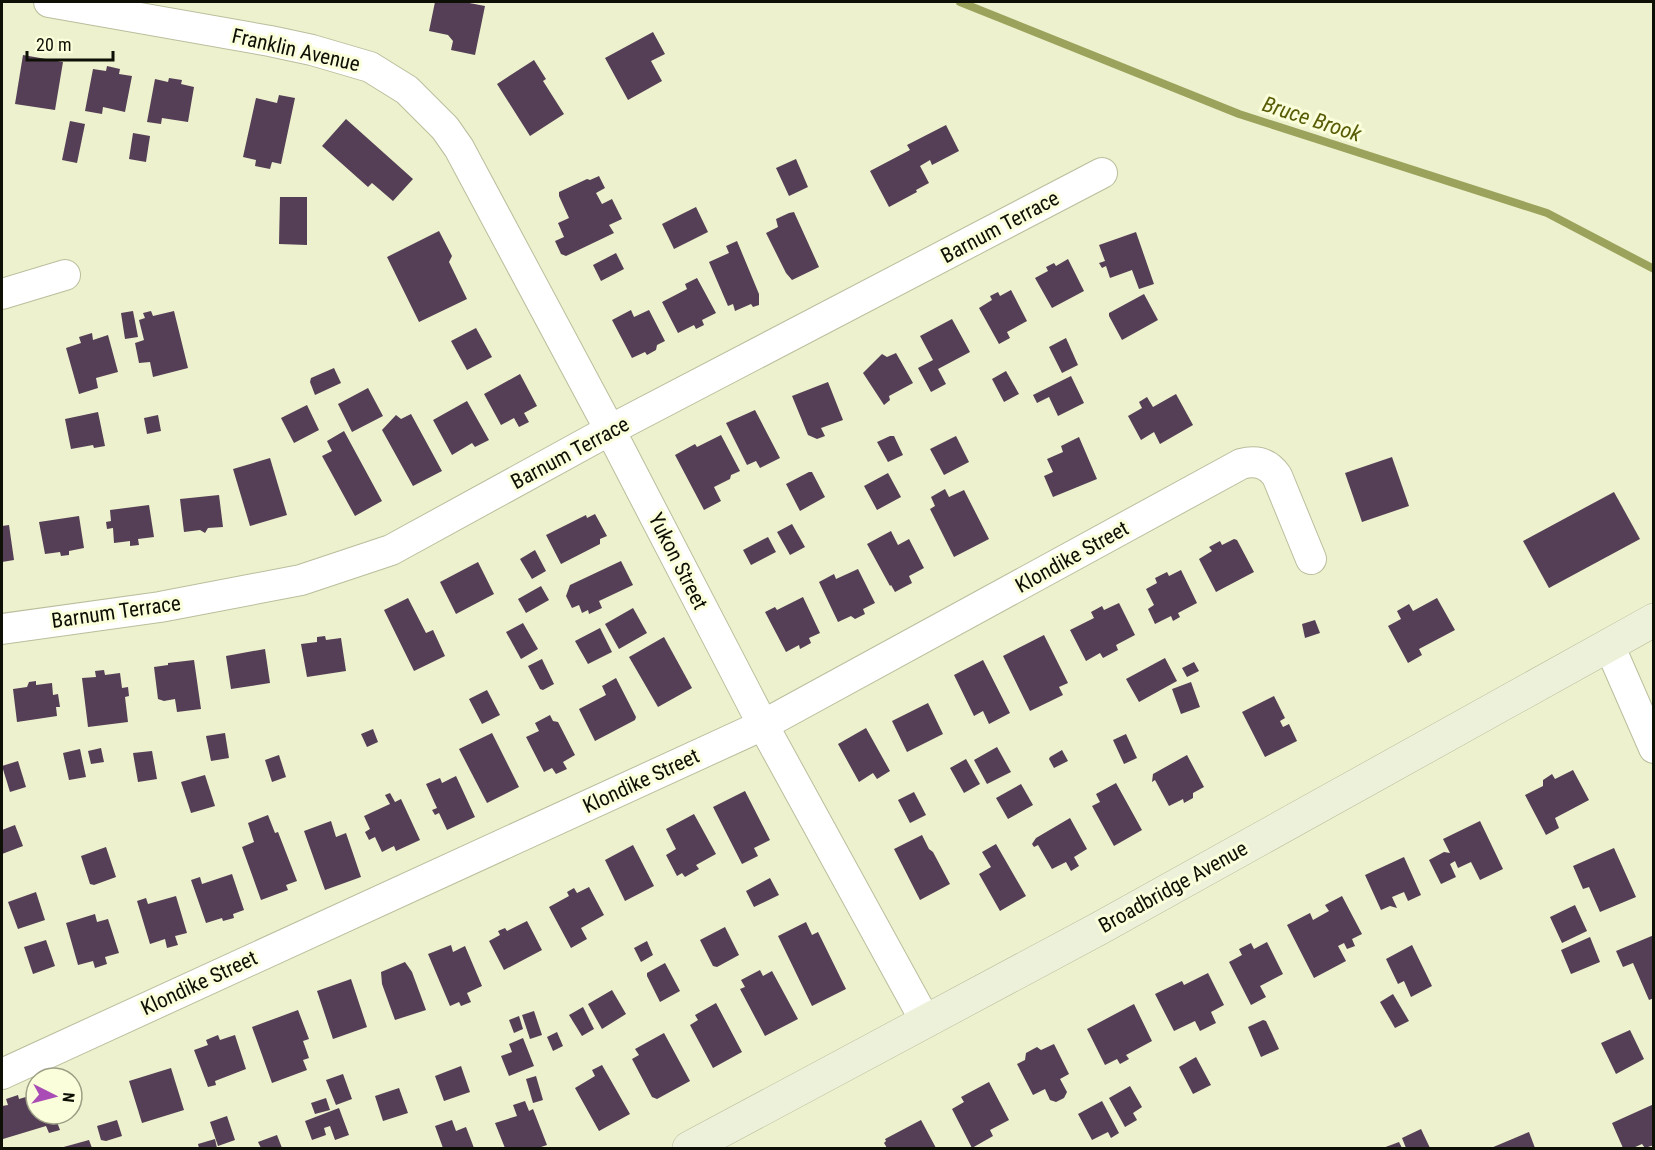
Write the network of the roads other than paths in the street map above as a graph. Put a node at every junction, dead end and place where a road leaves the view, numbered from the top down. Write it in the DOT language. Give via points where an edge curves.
graph roads {
  1 [pos="49,2"];
  2 [pos="424,106"];
  3 [pos="1102,173"];
  4 [pos="65,275"];
  5 [pos="2,294"];
  6 [pos="610,430"];
  7 [pos="1311,559"];
  8 [pos="1653,620"];
  9 [pos="2,629"];
  10 [pos="1610,645"];
  11 [pos="764,725"];
  12 [pos="1653,748"];
  13 [pos="926,1022"];
  14 [pos="2,1074"];
  15 [pos="688,1149"];
  1 -- 2 [label="street, Franklin Avenue" via="270,41 349,60 388,76"];
  2 -- 6 [label="street, Yukon Street" via="459,148"];
  3 -- 6 [label="street, Barnum Terrace"];
  4 -- 5 [label="street"];
  6 -- 9 [label="street, Barnum Terrace" via="391,550 301,580 160,607"];
  6 -- 11 [label="street, Yukon Street"];
  7 -- 11 [label="street, Klondike Street" via="1272,469 1265,464 1241,464"];
  8 -- 10 [label="main road, Broadbridge Avenue"];
  10 -- 12 [label="street"];
  10 -- 13 [label="main road, Broadbridge Avenue"];
  11 -- 13 [label="street, Yukon Street"];
  11 -- 14 [label="street, Klondike Street"];
  13 -- 15 [label="main road, Broadbridge Avenue"];
}
